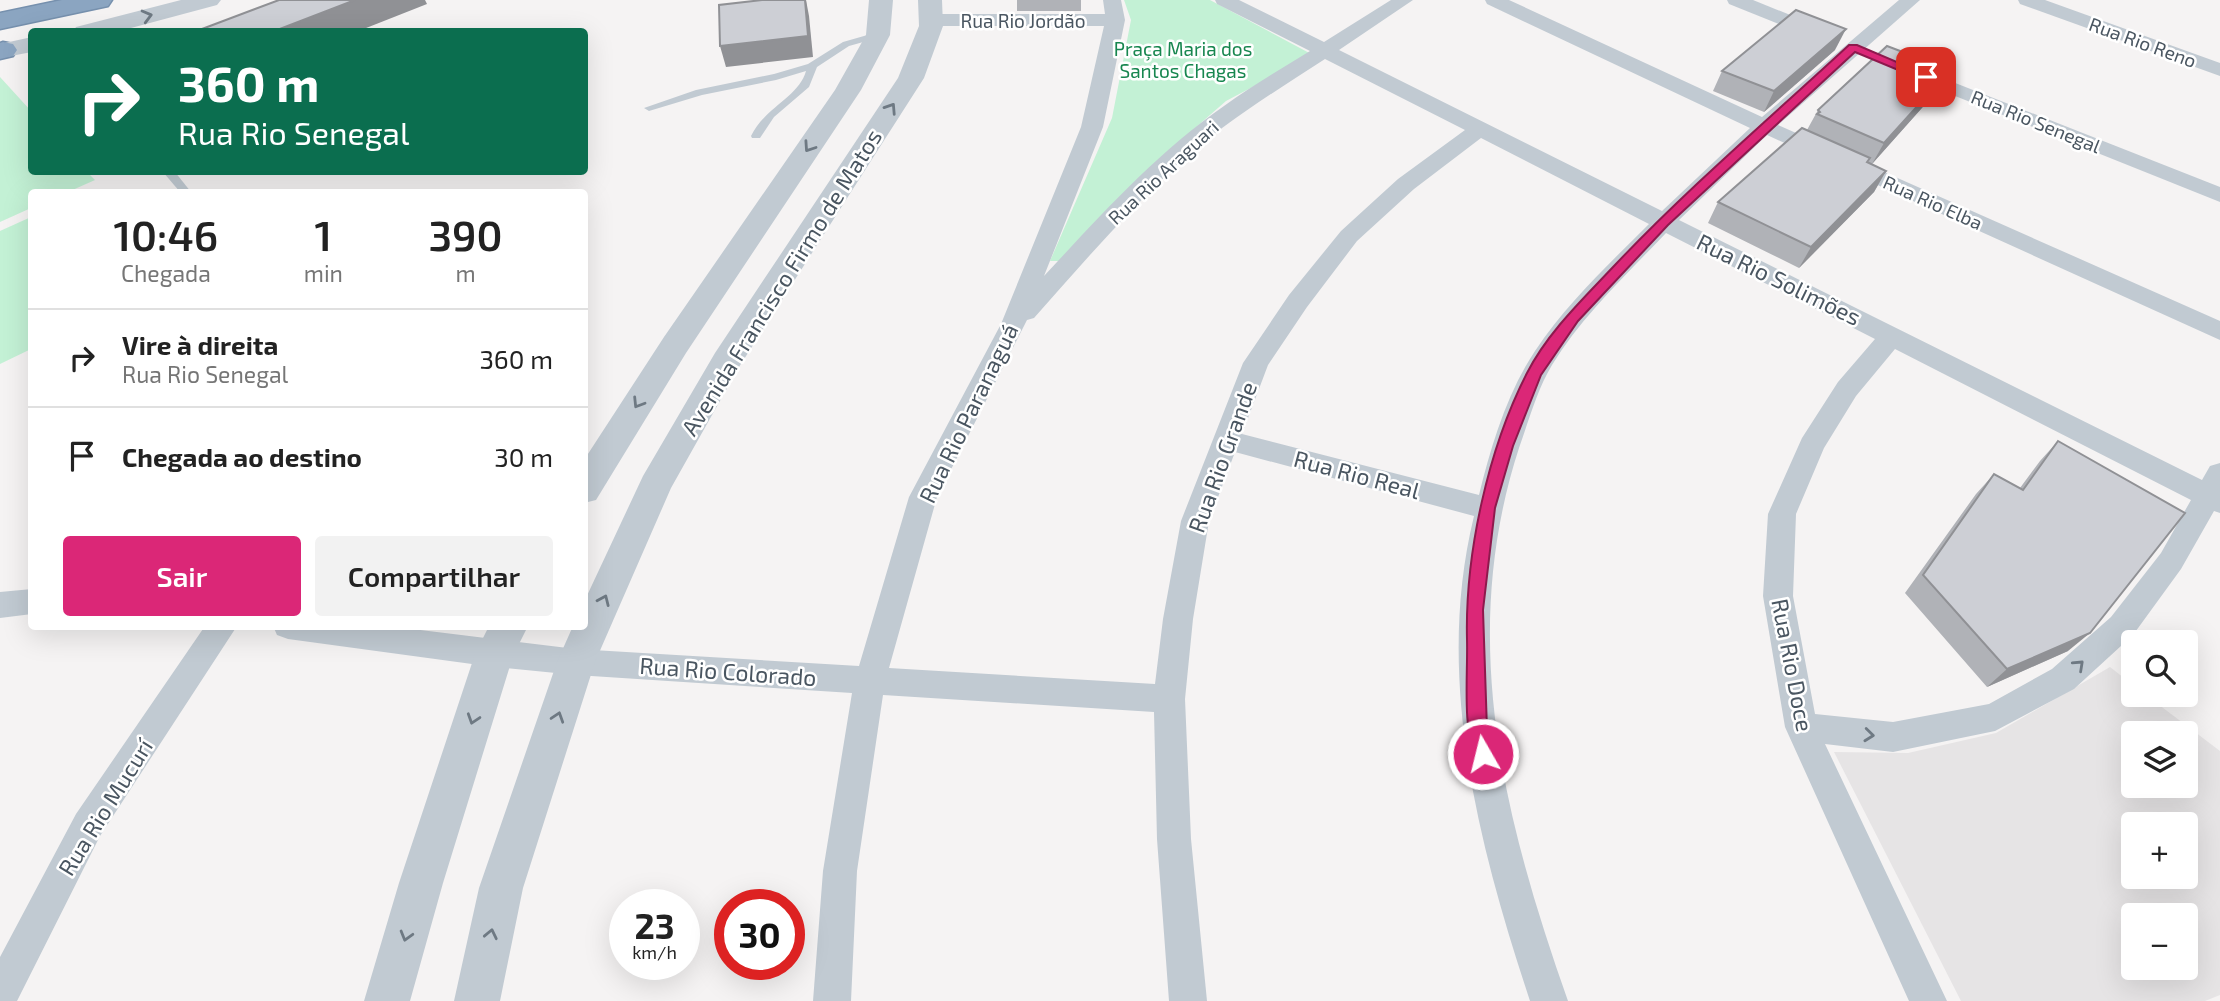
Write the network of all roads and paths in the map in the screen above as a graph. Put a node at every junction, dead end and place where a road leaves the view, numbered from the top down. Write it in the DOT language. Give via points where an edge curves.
graph roads {
  1 [pos="16,0"];
  2 [pos="99,0"];
  3 [pos="209,0"];
  4 [pos="881,0"];
  5 [pos="1224,0"];
  6 [pos="1404,0"];
  7 [pos="1494,0"];
  8 [pos="1736,0"];
  9 [pos="1911,0"];
  10 [pos="2028,0"];
  11 [pos="0,3"];
  12 [pos="931,10"];
  13 [pos="1114,10"];
  14 [pos="0,21"];
  15 [pos="99,28"];
  16 [pos="878,35"];
  17 [pos="28,45"];
  18 [pos="1853,48"];
  19 [pos="1,51"];
  20 [pos="1328,51"];
  21 [pos="812,66"];
  22 [pos="2220,70"];
  23 [pos="649,108"];
  24 [pos="1766,127"];
  25 [pos="1479,130"];
  26 [pos="756,136"];
  27 [pos="172,175"];
  28 [pos="183,189"];
  29 [pos="2220,195"];
  30 [pos="1664,222"];
  31 [pos="1013,324"];
  32 [pos="2220,331"];
  33 [pos="1893,335"];
  34 [pos="675,345"];
  35 [pos="726,361"];
  36 [pos="1227,440"];
  37 [pos="588,484"];
  38 [pos="2216,491"];
  39 [pos="1487,508"];
  40 [pos="28,602"];
  41 [pos="0,605"];
  42 [pos="219,630"];
  43 [pos="349,630"];
  44 [pos="502,640"];
  45 [pos="576,662"];
  46 [pos="870,680"];
  47 [pos="1169,699"];
  48 [pos="1801,727"];
  49 [pos="0,995"];
  50 [pos="387,1001"];
  51 [pos="477,1001"];
  52 [pos="832,1001"];
  53 [pos="1188,1001"];
  54 [pos="1549,1001"];
  55 [pos="1928,1001"];
  1 -- 11 [label="highway"];
  2 -- 14 [label="highway"];
  15 -- 3 [label="street, one-way"];
  4 -- 16 [label="street, Avenida Francisco Firmo de Matos"];
  5 -- 20 [label="street, Rua Rio Solimões"];
  6 -- 20 [label="street, Rua Rio Araguari"];
  7 -- 24 [label="street, Rua Rio Elba"];
  8 -- 18 [label="street, Rua Rio Senegal"];
  9 -- 18 [label="street"];
  10 -- 22 [label="street, Rua Rio Reno"];
  12 -- 13 [label="street, Rua Rio Jordão"];
  35 -- 12 [label="street, Avenida Francisco Firmo de Matos, one-way" via="911,78 931,26"];
  13 -- 31 [label="street, Rua Rio Paranaguá" via="1093,127"];
  16 -- 21 [label="lane" via="846,44"];
  16 -- 34 [label="street, Avenida Francisco Firmo de Matos, one-way" via="848,90"];
  17 -- 19 [label="street"];
  18 -- 24 [label="street"];
  18 -- 29 [label="street, Rua Rio Senegal"];
  20 -- 25 [label="street, Rua Rio Solimões"];
  20 -- 31 [label="street, Rua Rio Araguari" via="1230,111 1170,160"];
  21 -- 23 [label="lane"];
  21 -- 26 [label="lane" via="806,86 778,106"];
  24 -- 30 [label="street"];
  24 -- 32 [label="street, Rua Rio Elba"];
  25 -- 30 [label="street, Rua Rio Solimões"];
  25 -- 36 [label="street, Rua Rio Grande" via="1406,184 1349,236 1256,363"];
  27 -- 28 [label="lane"];
  30 -- 33 [label="street, Rua Rio Solimões"];
  30 -- 39 [label="street" via="1573,317 1534,373"];
  31 -- 46 [label="street, Rua Rio Paranaguá" via="923,497"];
  33 -- 38 [label="street, Rua Rio Solimões"];
  33 -- 48 [label="street, Rua Rio Doce" via="1847,389 1812,445 1782,514 1778,596"];
  34 -- 35 [label="street" via="698,348"];
  34 -- 37 [label="street, Avenida Francisco Firmo de Matos, one-way"];
  45 -- 35 [label="street, Avenida Francisco Firmo de Matos, one-way" via="655,486"];
  36 -- 39 [label="street, Rua Rio Real"];
  36 -- 47 [label="street, Rua Rio Grande" via="1195,521"];
  48 -- 38 [label="street, one-way" via="1893,737 1995,718 2063,679 2122,626"];
  39 -- 54 [label="street" via="1475,610 1478,730 1500,848"];
  40 -- 41 [label="street"];
  42 -- 49 [label="street, Rua Rio Mucurí" via="88,825"];
  43 -- 44 [label="street, Rua Rio Colorado"];
  44 -- 45 [label="street, Rua Rio Colorado"];
  44 -- 50 [label="street, one-way"];
  45 -- 46 [label="street, Rua Rio Colorado"];
  51 -- 45 [label="street, Avenida Francisco Firmo de Matos, one-way" via="501,888"];
  46 -- 47 [label="street, Rua Rio Colorado"];
  46 -- 52 [label="street, Rua Rio Paranaguá" via="840,870"];
  47 -- 53 [label="street, Rua Rio Grande" via="1174,839"];
  48 -- 55 [label="street, Rua Rio Doce"];
}
